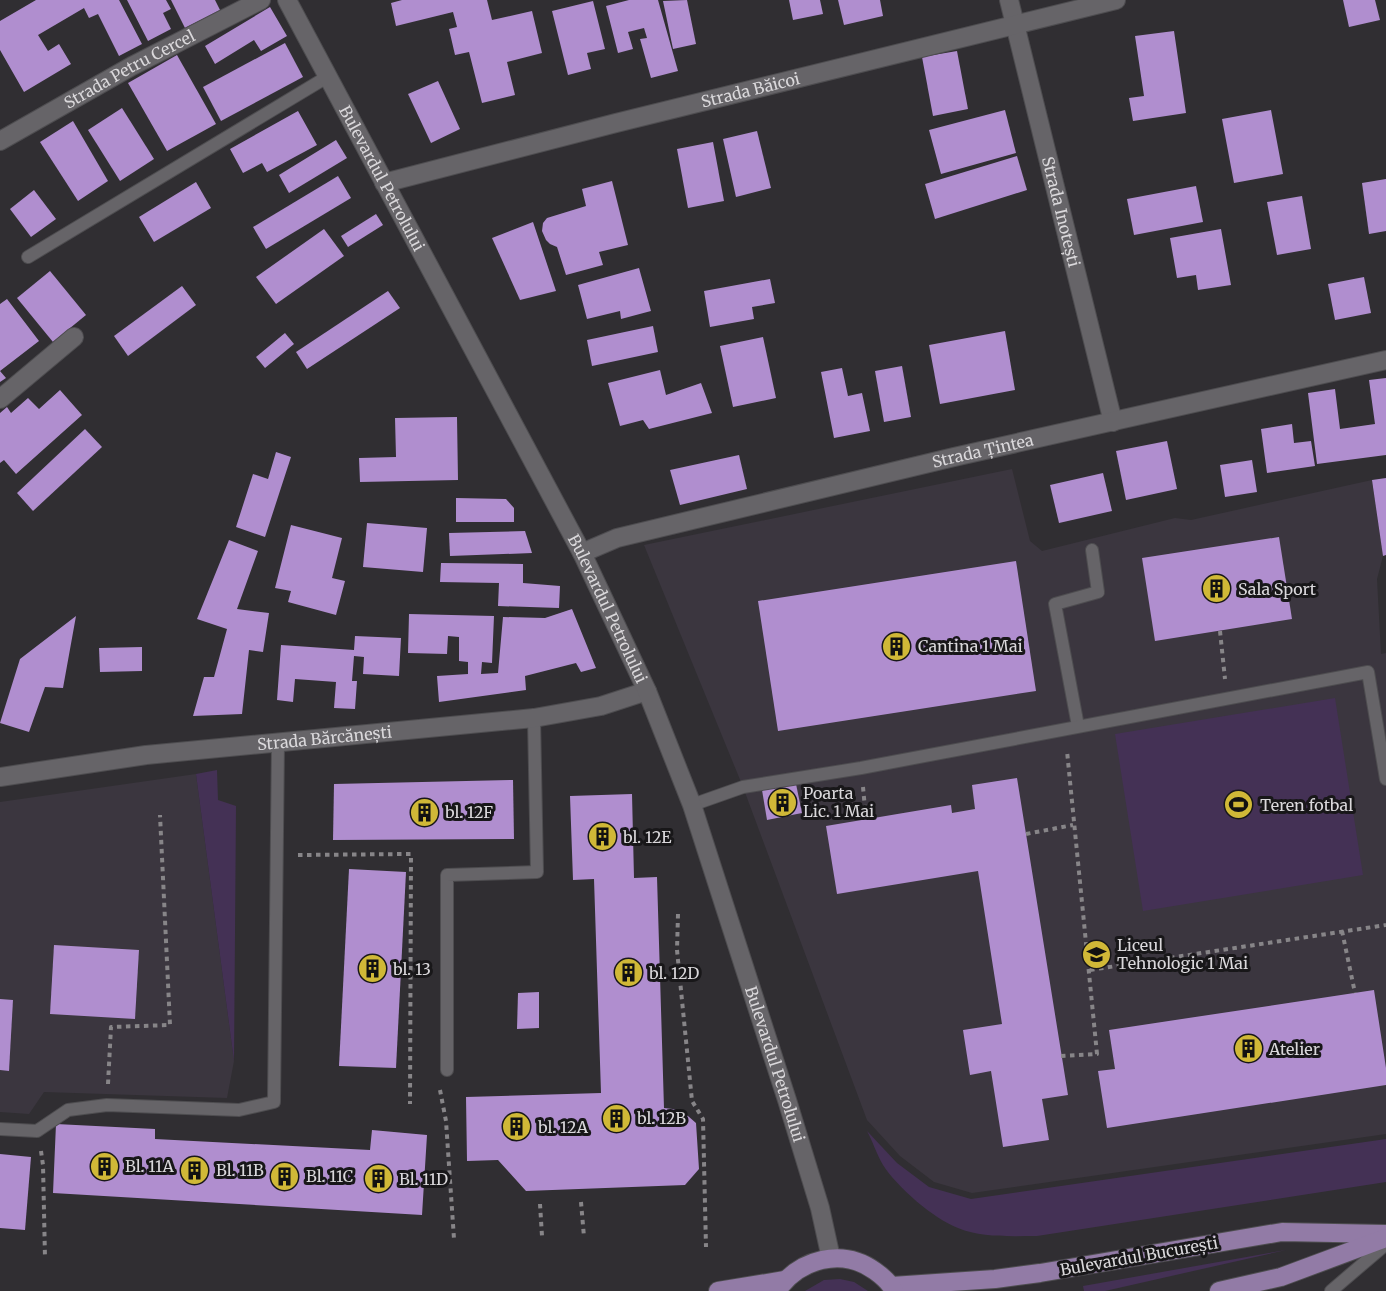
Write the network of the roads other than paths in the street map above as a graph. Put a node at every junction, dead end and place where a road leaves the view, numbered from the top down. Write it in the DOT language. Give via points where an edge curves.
graph roads {
  1 [pos="261,0"];
  2 [pos="286,0"];
  3 [pos="1009,0"];
  4 [pos="1116,0"];
  5 [pos="1015,25"];
  6 [pos="327,77"];
  7 [pos="0,141"];
  8 [pos="384,183"];
  9 [pos="28,257"];
  10 [pos="74,337"];
  11 [pos="1386,360"];
  12 [pos="0,399"];
  13 [pos="1113,422"];
  14 [pos="1092,550"];
  15 [pos="582,553"];
  16 [pos="647,691"];
  17 [pos="534,718"];
  18 [pos="1078,726"];
  19 [pos="278,742"];
  20 [pos="0,777"];
  21 [pos="1386,779"];
  22 [pos="692,805"];
  23 [pos="447,1070"];
  24 [pos="0,1129"];
  25 [pos="1386,1236"];
  26 [pos="1386,1244"];
  27 [pos="831,1258"];
  28 [pos="781,1286"];
  29 [pos="893,1289"];
  30 [pos="718,1291"];
  31 [pos="1219,1291"];
  32 [pos="1331,1291"];
  1 -- 7 [label="street, Strada Petru Cercel" via="132,66"];
  2 -- 6 [label="street, Bulevardul Petrolului"];
  3 -- 5 [label="street, Strada Inotești"];
  4 -- 5 [label="street, Strada Băicoi"];
  5 -- 8 [label="street, Strada Băicoi"];
  5 -- 13 [label="street, Strada Inotești"];
  6 -- 8 [label="street, Bulevardul Petrolului"];
  6 -- 9 [label="lane"];
  8 -- 15 [label="street, Bulevardul Petrolului"];
  10 -- 12 [label="street"];
  11 -- 13 [label="street, Strada Țintea"];
  13 -- 15 [label="street, Strada Țintea" via="629,536"];
  14 -- 18 [label="lane" via="1098,592 1055,604"];
  15 -- 16 [label="street, Bulevardul Petrolului"];
  16 -- 17 [label="street, Strada Bărcănești" via="601,706"];
  16 -- 22 [label="street, Bulevardul Petrolului"];
  17 -- 19 [label="street, Strada Bărcănești"];
  17 -- 23 [label="lane" via="537,872 447,875"];
  18 -- 21 [label="lane" via="1368,672"];
  18 -- 22 [label="lane" via="743,787"];
  19 -- 20 [label="street, Strada Bărcănești" via="112,759"];
  19 -- 24 [label="lane" via="274,1102 239,1110 107,1105 68,1110 37,1131"];
  22 -- 27 [label="street, Bulevardul Petrolului" via="788,1101"];
  25 -- 29 [label="main road, Bulevardul București" via="1282,1232 1040,1273"];
  25 -- 31 [label="main road, Bulevardul București" via="1281,1277"];
  26 -- 32 [label="lane"];
  27 -- 28 [label="main road" via="798,1269"];
  27 -- 29 [label="main road" via="867,1266"];
  28 -- 30 [label="main road"];
}
